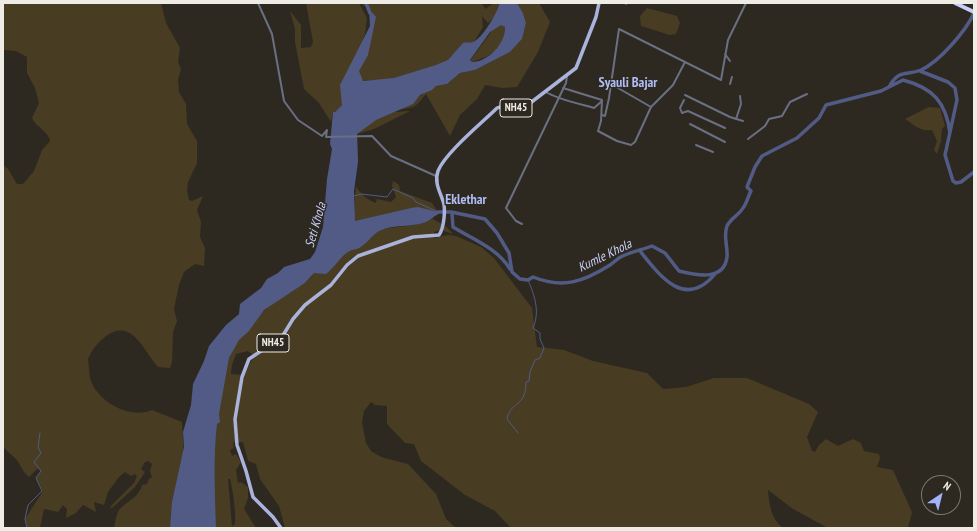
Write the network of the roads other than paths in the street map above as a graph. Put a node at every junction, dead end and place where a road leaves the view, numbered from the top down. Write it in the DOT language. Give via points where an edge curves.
graph roads {
  1 [pos="258,3"];
  2 [pos="599,3"];
  3 [pos="746,3"];
  4 [pos="955,3"];
  5 [pos="974,12"];
  6 [pos="725,54"];
  7 [pos="730,61"];
  8 [pos="685,62"];
  9 [pos="567,76"];
  10 [pos="732,77"];
  11 [pos="610,84"];
  12 [pos="730,84"];
  13 [pos="563,88"];
  14 [pos="546,92"];
  15 [pos="807,94"];
  16 [pos="685,95"];
  17 [pos="740,96"];
  18 [pos="558,98"];
  19 [pos="602,100"];
  20 [pos="684,100"];
  21 [pos="651,107"];
  22 [pos="602,115"];
  23 [pos="736,119"];
  24 [pos="743,121"];
  25 [pos="690,124"];
  26 [pos="725,128"];
  27 [pos="748,139"];
  28 [pos="725,142"];
  29 [pos="696,145"];
  30 [pos="713,152"];
  31 [pos="437,176"];
  32 [pos="522,224"];
  33 [pos="281,528"];
  1 -- 31 [label="street" via="272,34 286,104 303,124 322,136 327,130 325,137 374,137 391,156"];
  2 -- 9 [label="main road, NH45" via="578,65"];
  3 -- 6 [label="street" via="728,40"];
  4 -- 5 [label="highway"];
  6 -- 7 [label="street"];
  6 -- 8 [label="street" via="721,80"];
  8 -- 11 [label="street" via="619,29"];
  8 -- 21 [label="street" via="673,85"];
  9 -- 13 [label="street"];
  9 -- 14 [label="main road, NH45"];
  10 -- 12 [label="street"];
  11 -- 21 [label="street"];
  11 -- 22 [label="street" via="610,98 604,116"];
  13 -- 18 [label="street"];
  13 -- 19 [label="street"];
  14 -- 18 [label="street"];
  14 -- 31 [label="main road, NH45" via="525,107 497,108 455,149 441,166"];
  15 -- 27 [label="street" via="790,102 782,116 769,119 765,126"];
  16 -- 23 [label="street"];
  17 -- 23 [label="street" via="741,104"];
  18 -- 19 [label="street" via="594,108"];
  18 -- 32 [label="street" via="506,208 516,221"];
  19 -- 22 [label="street"];
  20 -- 26 [label="street" via="680,108 682,113 688,111"];
  21 -- 22 [label="street" via="635,142 631,145 598,131"];
  23 -- 24 [label="street"];
  25 -- 28 [label="street"];
  29 -- 30 [label="street"];
  31 -- 33 [label="main road, NH45" via="444,206 441,231 436,236 413,237 358,256 332,285 305,304 282,338 249,359 242,377 235,419 237,445 253,497"];
}
